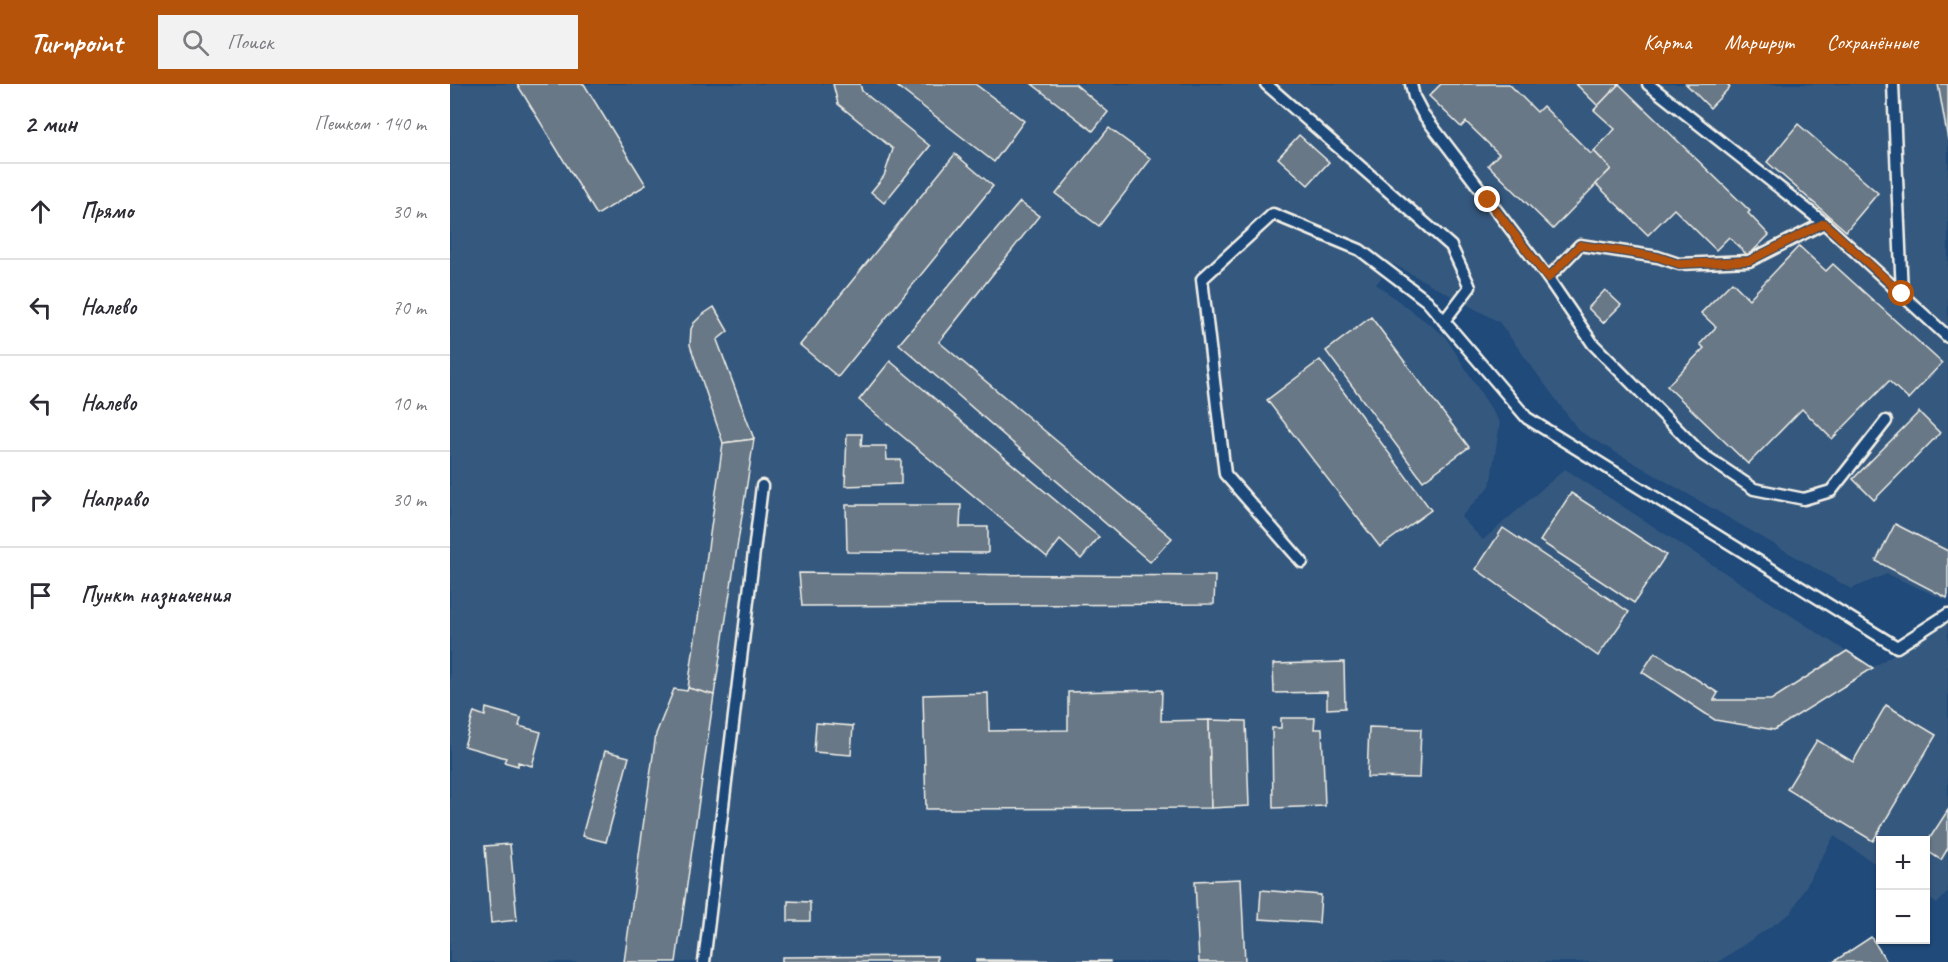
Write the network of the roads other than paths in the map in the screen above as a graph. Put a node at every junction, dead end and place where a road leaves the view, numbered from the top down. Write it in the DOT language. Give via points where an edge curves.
graph roads {
  1 [pos="1266,84"];
  2 [pos="1411,84"];
  3 [pos="1648,84"];
  4 [pos="1893,84"];
  5 [pos="1824,223"];
  6 [pos="1548,278"];
  7 [pos="1902,294"];
  8 [pos="1444,321"];
  9 [pos="1948,337"];
  10 [pos="1886,421"];
  11 [pos="762,486"];
  12 [pos="1302,562"];
  13 [pos="1948,614"];
  14 [pos="704,962"];
  1 -- 8 [label="lane" via="1451,246 1470,287"];
  2 -- 6 [label="lane" via="1424,114"];
  3 -- 5 [label="lane"];
  4 -- 7 [label="lane"];
  5 -- 6 [label="lane" via="1749,261 1679,264 1580,245"];
  5 -- 7 [label="lane"];
  6 -- 10 [label="lane" via="1593,344 1702,454 1754,489 1804,499 1832,491"];
  7 -- 9 [label="lane"];
  8 -- 12 [label="lane" via="1427,301 1359,250 1273,214 1202,279 1225,474"];
  8 -- 13 [label="lane" via="1527,418 1897,647"];
  11 -- 14 [label="lane"];
}
